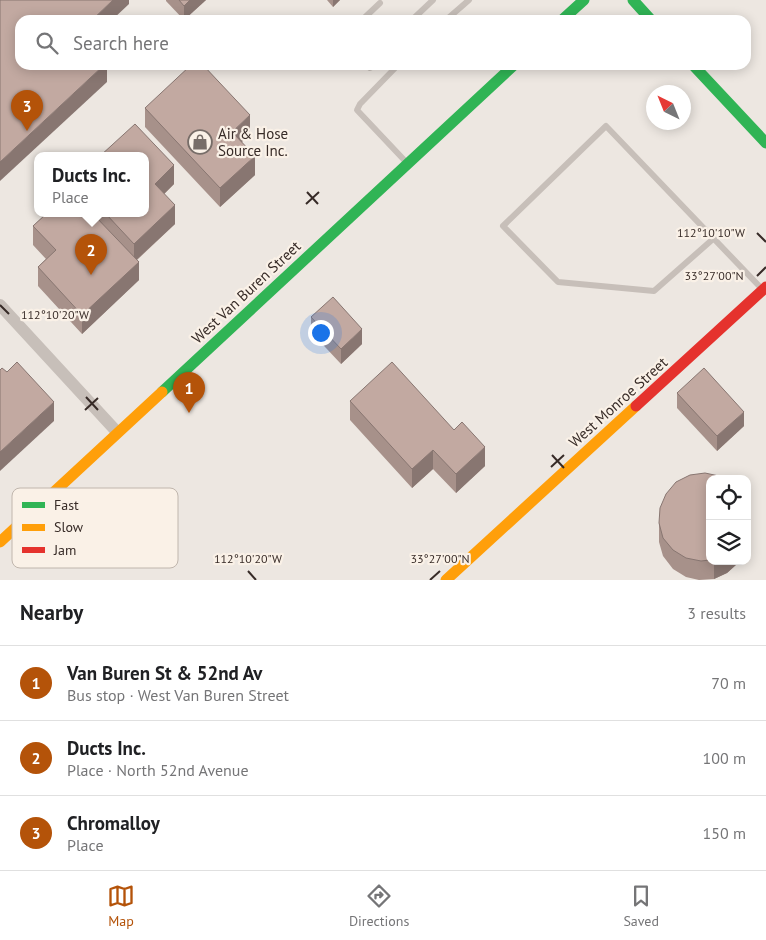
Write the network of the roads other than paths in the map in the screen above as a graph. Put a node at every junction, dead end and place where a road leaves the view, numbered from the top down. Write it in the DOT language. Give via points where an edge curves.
graph roads {
  1 [pos="433,0"];
  2 [pos="469,0"];
  3 [pos="584,0"];
  4 [pos="633,0"];
  5 [pos="380,3"];
  6 [pos="367,15"];
  7 [pos="417,15"];
  8 [pos="452,15"];
  9 [pos="568,15"];
  10 [pos="646,15"];
  11 [pos="393,70"];
  12 [pos="509,70"];
  13 [pos="698,70"];
  14 [pos="766,143"];
  15 [pos="407,164"];
  16 [pos="713,239"];
  17 [pos="764,288"];
  18 [pos="0,305"];
  19 [pos="117,432"];
  20 [pos="57,488"];
  21 [pos="12,531"];
  22 [pos="0,542"];
  23 [pos="446,580"];
  1 -- 7 [label="lane"];
  2 -- 8 [label="lane"];
  3 -- 9 [label="main road"];
  4 -- 10 [label="main road"];
  5 -- 6 [label="lane"];
  11 -- 15 [label="lane" via="357,110"];
  12 -- 15 [label="main road, West Van Buren Street"];
  13 -- 14 [label="main road"];
  15 -- 19 [label="main road, West Van Buren Street"];
  16 -- 16 [label="lane" via="606,126 503,226 558,282 654,291"];
  16 -- 17 [label="lane"];
  17 -- 23 [label="main road, West Monroe Street"];
  18 -- 19 [label="street"];
  19 -- 20 [label="main road, West Van Buren Street"];
  21 -- 22 [label="main road, West Van Buren Street"];
}
